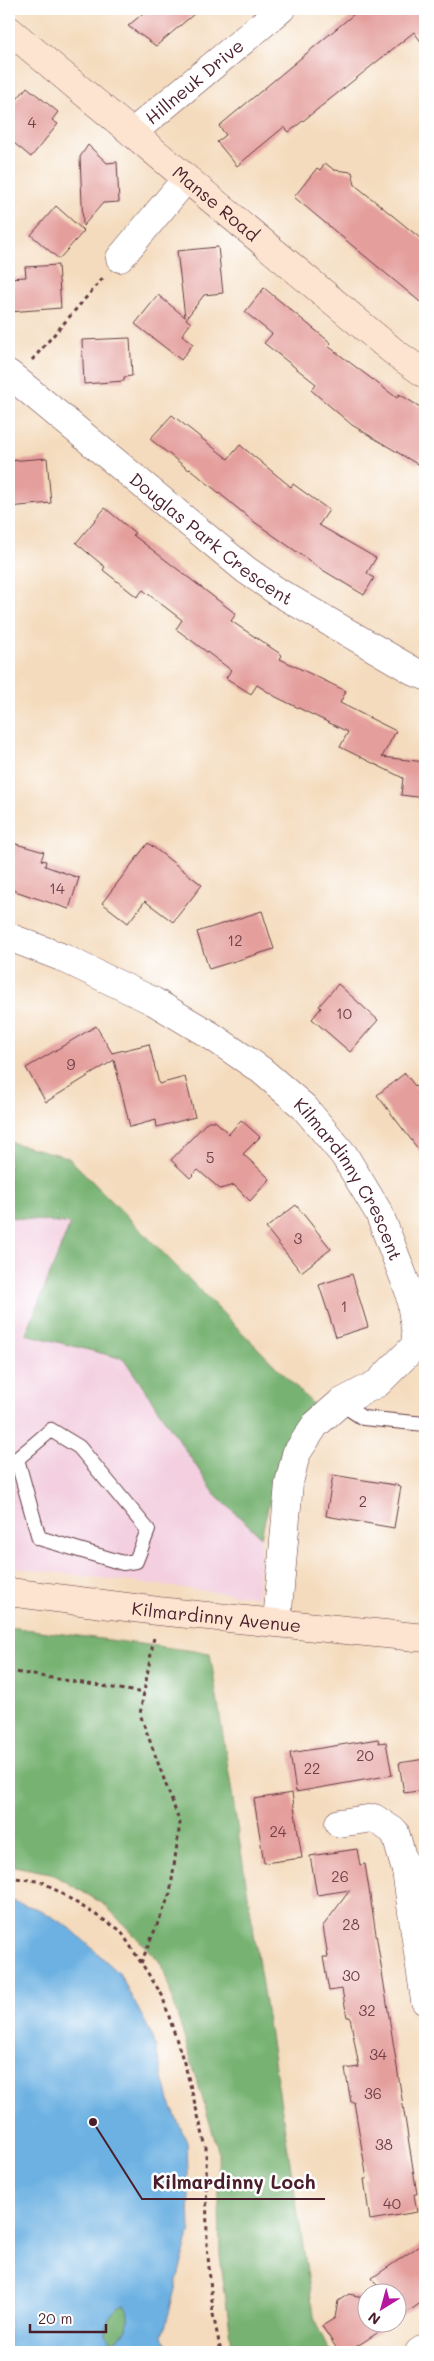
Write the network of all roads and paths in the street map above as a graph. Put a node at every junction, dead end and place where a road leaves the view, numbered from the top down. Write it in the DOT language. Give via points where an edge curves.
graph roads {
  1 [pos="281,9"];
  2 [pos="9,30"];
  3 [pos="132,133"];
  4 [pos="186,179"];
  5 [pos="120,258"];
  6 [pos="425,374"];
  7 [pos="11,380"];
  8 [pos="425,676"];
  9 [pos="9,937"];
  10 [pos="340,1403"];
  11 [pos="425,1424"];
  12 [pos="13,1459"];
  13 [pos="9,1592"];
  14 [pos="158,1611"];
  15 [pos="277,1622"];
  16 [pos="425,1638"];
  17 [pos="9,1671"];
  18 [pos="144,1693"];
  19 [pos="339,1823"];
  20 [pos="416,1869"];
  21 [pos="9,1877"];
  22 [pos="141,1963"];
  23 [pos="425,2001"];
  24 [pos="425,2348"];
  25 [pos="221,2352"];
  26 [pos="419,2352"];
  1 -- 3 [label="street, Hillneuk Drive"];
  2 -- 3 [label="street, Manse Road"];
  3 -- 4 [label="street, Manse Road"];
  4 -- 5 [label="street"];
  4 -- 6 [label="street, Manse Road" via="394,352"];
  5 -- 7 [label="path"];
  7 -- 8 [label="street, Douglas Park Crescent" via="246,570"];
  9 -- 10 [label="street, Kilmardinny Crescent" via="61,957 153,1001 210,1035 260,1070 304,1107 344,1155 380,1213 409,1291 416,1334 415,1346 378,1383"];
  10 -- 11 [label="lane" via="363,1418"];
  10 -- 15 [label="street, Kilmardinny Crescent" via="316,1425 296,1454 289,1483"];
  12 -- 12 [label="lane" via="51,1430 79,1447 148,1530 136,1561 123,1563 39,1538"];
  13 -- 14 [label="street, Kilmardinny Avenue"];
  14 -- 15 [label="street, Kilmardinny Avenue"];
  14 -- 18 [label="path"];
  15 -- 16 [label="street, Kilmardinny Avenue"];
  17 -- 18 [label="path"];
  18 -- 22 [label="path" via="140,1714 180,1823 170,1894"];
  19 -- 20 [label="street" via="374,1818 395,1832"];
  20 -- 23 [label="street"];
  21 -- 22 [label="path" via="43,1882 120,1930"];
  22 -- 25 [label="path" via="162,1996 186,2069 206,2147 207,2244 213,2314"];
  24 -- 26 [label="street"];
}
